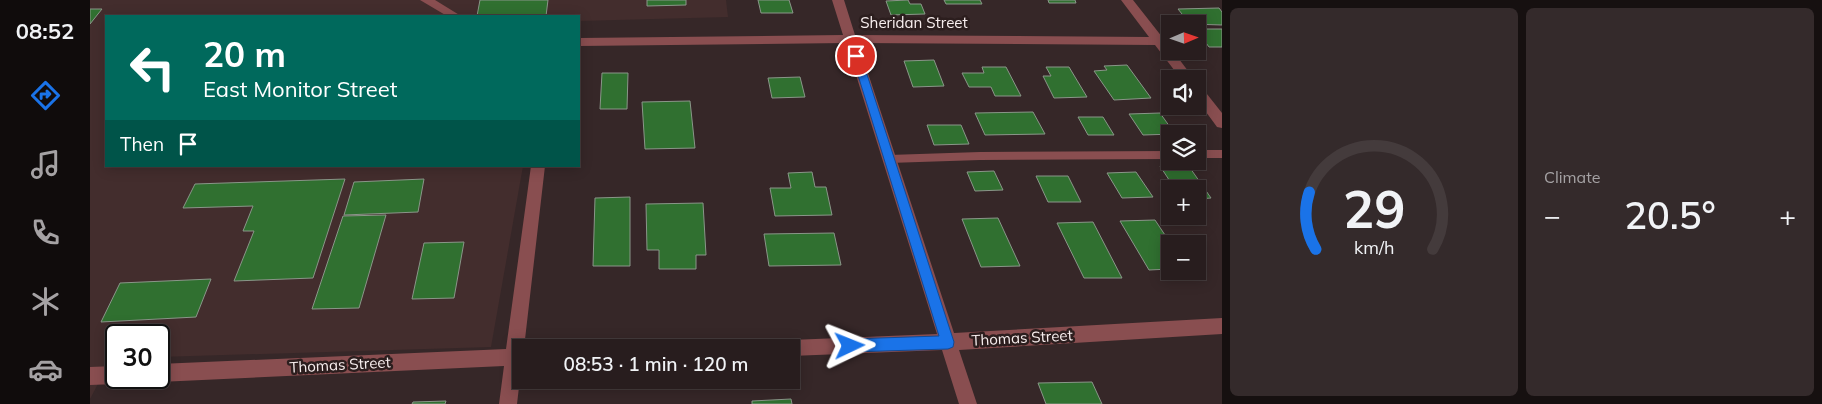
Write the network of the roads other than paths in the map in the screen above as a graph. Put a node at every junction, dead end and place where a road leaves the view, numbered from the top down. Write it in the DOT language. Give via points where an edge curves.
graph roads {
  1 [pos="426,0"];
  2 [pos="838,0"];
  3 [pos="1127,0"];
  4 [pos="453,15"];
  5 [pos="851,39"];
  6 [pos="1159,41"];
  7 [pos="580,42"];
  8 [pos="1181,70"];
  9 [pos="1206,102"];
  10 [pos="1222,123"];
  11 [pos="1206,154"];
  12 [pos="1222,154"];
  13 [pos="1161,155"];
  14 [pos="889,159"];
  15 [pos="538,167"];
  16 [pos="1222,326"];
  17 [pos="519,339"];
  18 [pos="948,342"];
  19 [pos="800,348"];
  20 [pos="512,357"];
  21 [pos="170,373"];
  22 [pos="105,375"];
  23 [pos="90,376"];
  24 [pos="512,383"];
  25 [pos="508,404"];
  26 [pos="968,404"];
  1 -- 4 [label="street"];
  2 -- 5 [label="street"];
  3 -- 6 [label="street"];
  5 -- 6 [label="street, Sheridan Street"];
  5 -- 7 [label="street, Sheridan Street"];
  5 -- 14 [label="street"];
  6 -- 8 [label="street"];
  9 -- 10 [label="street"];
  11 -- 12 [label="lane"];
  13 -- 14 [label="lane"];
  14 -- 18 [label="street"];
  15 -- 17 [label="street"];
  16 -- 18 [label="street, Thomas Street"];
  18 -- 19 [label="street, Thomas Street"];
  18 -- 26 [label="street"];
  20 -- 21 [label="street, Thomas Street"];
  22 -- 23 [label="street"];
  24 -- 25 [label="street"];
}
